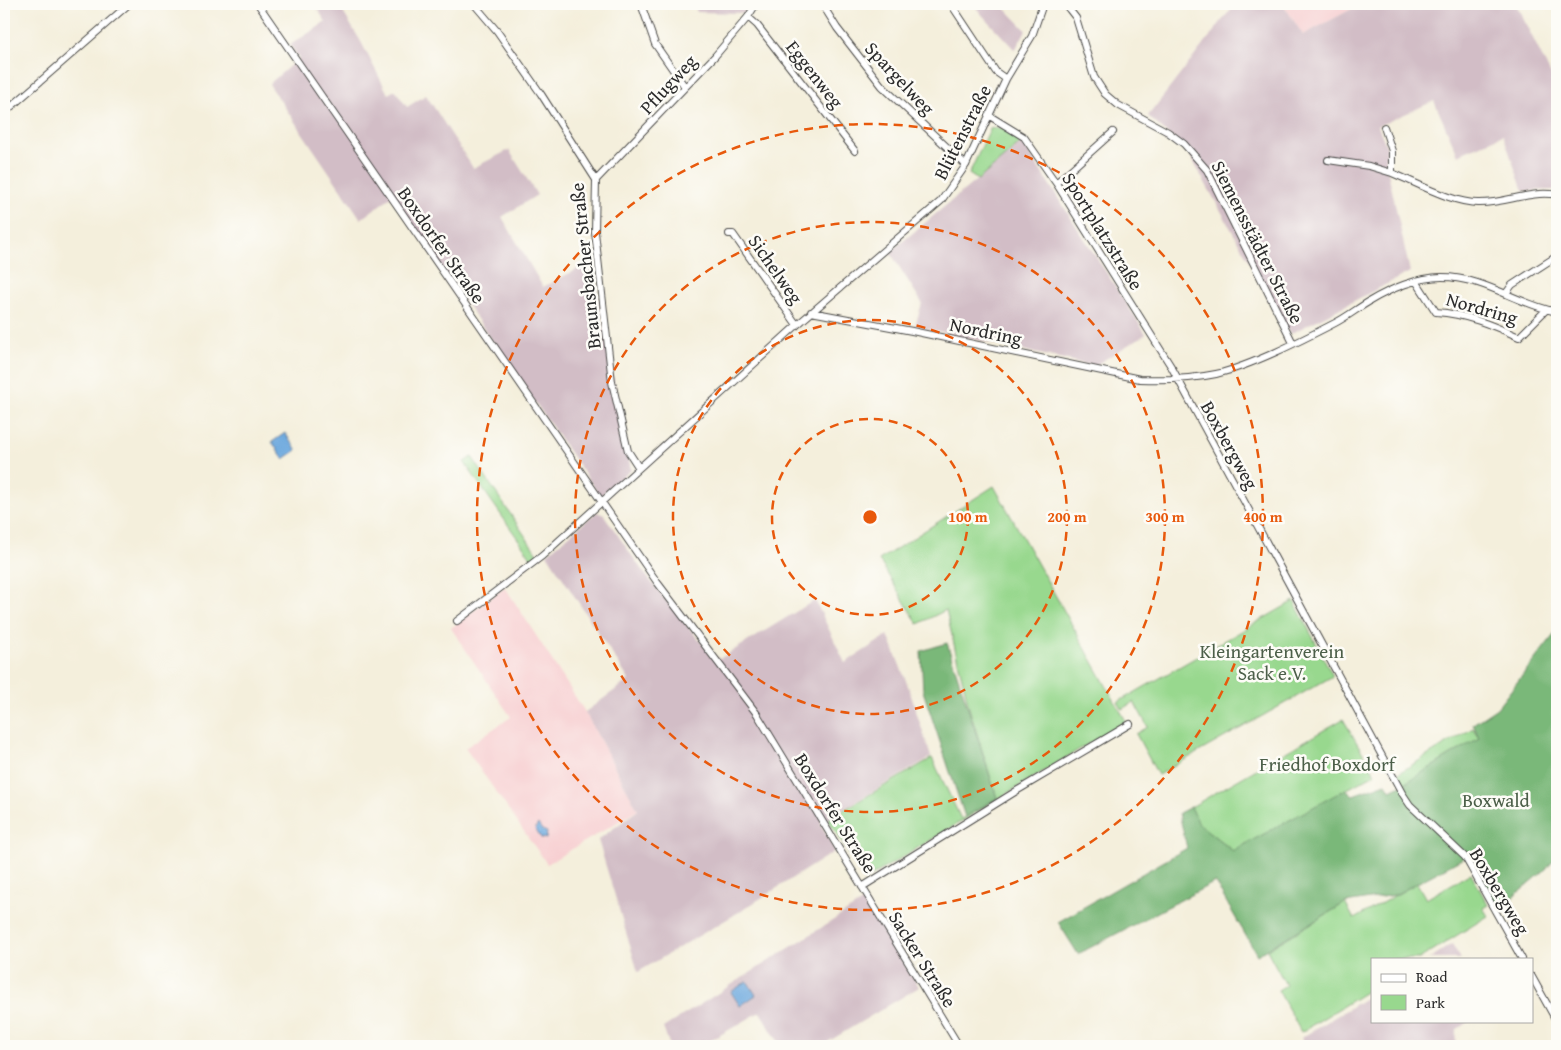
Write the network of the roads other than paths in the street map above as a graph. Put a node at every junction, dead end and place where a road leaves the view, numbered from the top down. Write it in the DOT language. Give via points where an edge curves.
graph roads {
  1 [pos="129,4"];
  2 [pos="258,4"];
  3 [pos="474,4"];
  4 [pos="641,4"];
  5 [pos="756,4"];
  6 [pos="822,4"];
  7 [pos="951,4"];
  8 [pos="1043,4"];
  9 [pos="1065,4"];
  10 [pos="748,17"];
  11 [pos="1006,79"];
  12 [pos="685,87"];
  13 [pos="4,113"];
  14 [pos="988,115"];
  15 [pos="1384,127"];
  16 [pos="1113,132"];
  17 [pos="855,152"];
  18 [pos="1328,160"];
  19 [pos="966,165"];
  20 [pos="1392,172"];
  21 [pos="596,180"];
  22 [pos="1056,183"];
  23 [pos="1557,195"];
  24 [pos="729,234"];
  25 [pos="1557,256"];
  26 [pos="1416,281"];
  27 [pos="1506,292"];
  28 [pos="1546,310"];
  29 [pos="811,312"];
  30 [pos="1557,312"];
  31 [pos="797,325"];
  32 [pos="1293,343"];
  33 [pos="1176,378"];
  34 [pos="639,468"];
  35 [pos="601,502"];
  36 [pos="457,621"];
  37 [pos="1130,724"];
  38 [pos="862,887"];
  39 [pos="1521,958"];
  40 [pos="1534,981"];
  41 [pos="1557,1022"];
  42 [pos="959,1046"];
  1 -- 13 [label="street"];
  2 -- 35 [label="street, Boxdorfer Straße"];
  3 -- 21 [label="street, Braunsbacher Straße" via="536,87"];
  4 -- 12 [label="street" via="654,44"];
  5 -- 10 [label="street, Pflugweg"];
  6 -- 19 [label="street, Spargelweg" via="882,86"];
  7 -- 11 [label="street" via="996,72"];
  8 -- 11 [label="street, Blütenstraße" via="1032,36"];
  9 -- 32 [label="street, Siemensstädter Straße" via="1076,18 1094,76 1105,94 1118,105 1146,117 1168,132 1184,144 1207,170"];
  10 -- 12 [label="street, Pflugweg"];
  10 -- 17 [label="street, Eggenweg" via="758,25"];
  11 -- 14 [label="street, Blütenstraße"];
  12 -- 21 [label="street, Pflugweg"];
  14 -- 19 [label="street, Blütenstraße"];
  14 -- 22 [label="street, Sportplatzstraße" via="1024,137"];
  15 -- 20 [label="street" via="1392,151"];
  16 -- 22 [label="street"];
  18 -- 20 [label="street"];
  19 -- 29 [label="street, Blütenstraße" via="941,201"];
  20 -- 23 [label="street" via="1471,203 1537,193"];
  21 -- 34 [label="street, Braunsbacher Straße" via="595,232 612,382 628,451"];
  22 -- 33 [label="street, Sportplatzstraße"];
  24 -- 31 [label="street, Sichelweg" via="734,234"];
  25 -- 27 [label="street"];
  26 -- 27 [label="street, Nordring" via="1452,278"];
  26 -- 28 [label="street, Nordring" via="1436,312 1470,318 1519,337"];
  26 -- 32 [label="street, Nordring" via="1384,293 1336,323"];
  27 -- 28 [label="street, Nordring"];
  28 -- 30 [label="street, Nordring"];
  29 -- 31 [label="street"];
  29 -- 33 [label="street, Nordring" via="1140,380"];
  31 -- 34 [label="street"];
  32 -- 33 [label="street, Nordring" via="1217,373"];
  33 -- 39 [label="street, Boxbergweg" via="1402,793 1410,805 1465,857"];
  34 -- 35 [label="street"];
  35 -- 36 [label="street" via="542,556"];
  35 -- 38 [label="street, Boxdorfer Straße" via="757,714"];
  37 -- 38 [label="street, Boxdorfer Straße"];
  38 -- 42 [label="street, Sacker Straße"];
  40 -- 41 [label="street"];
}
